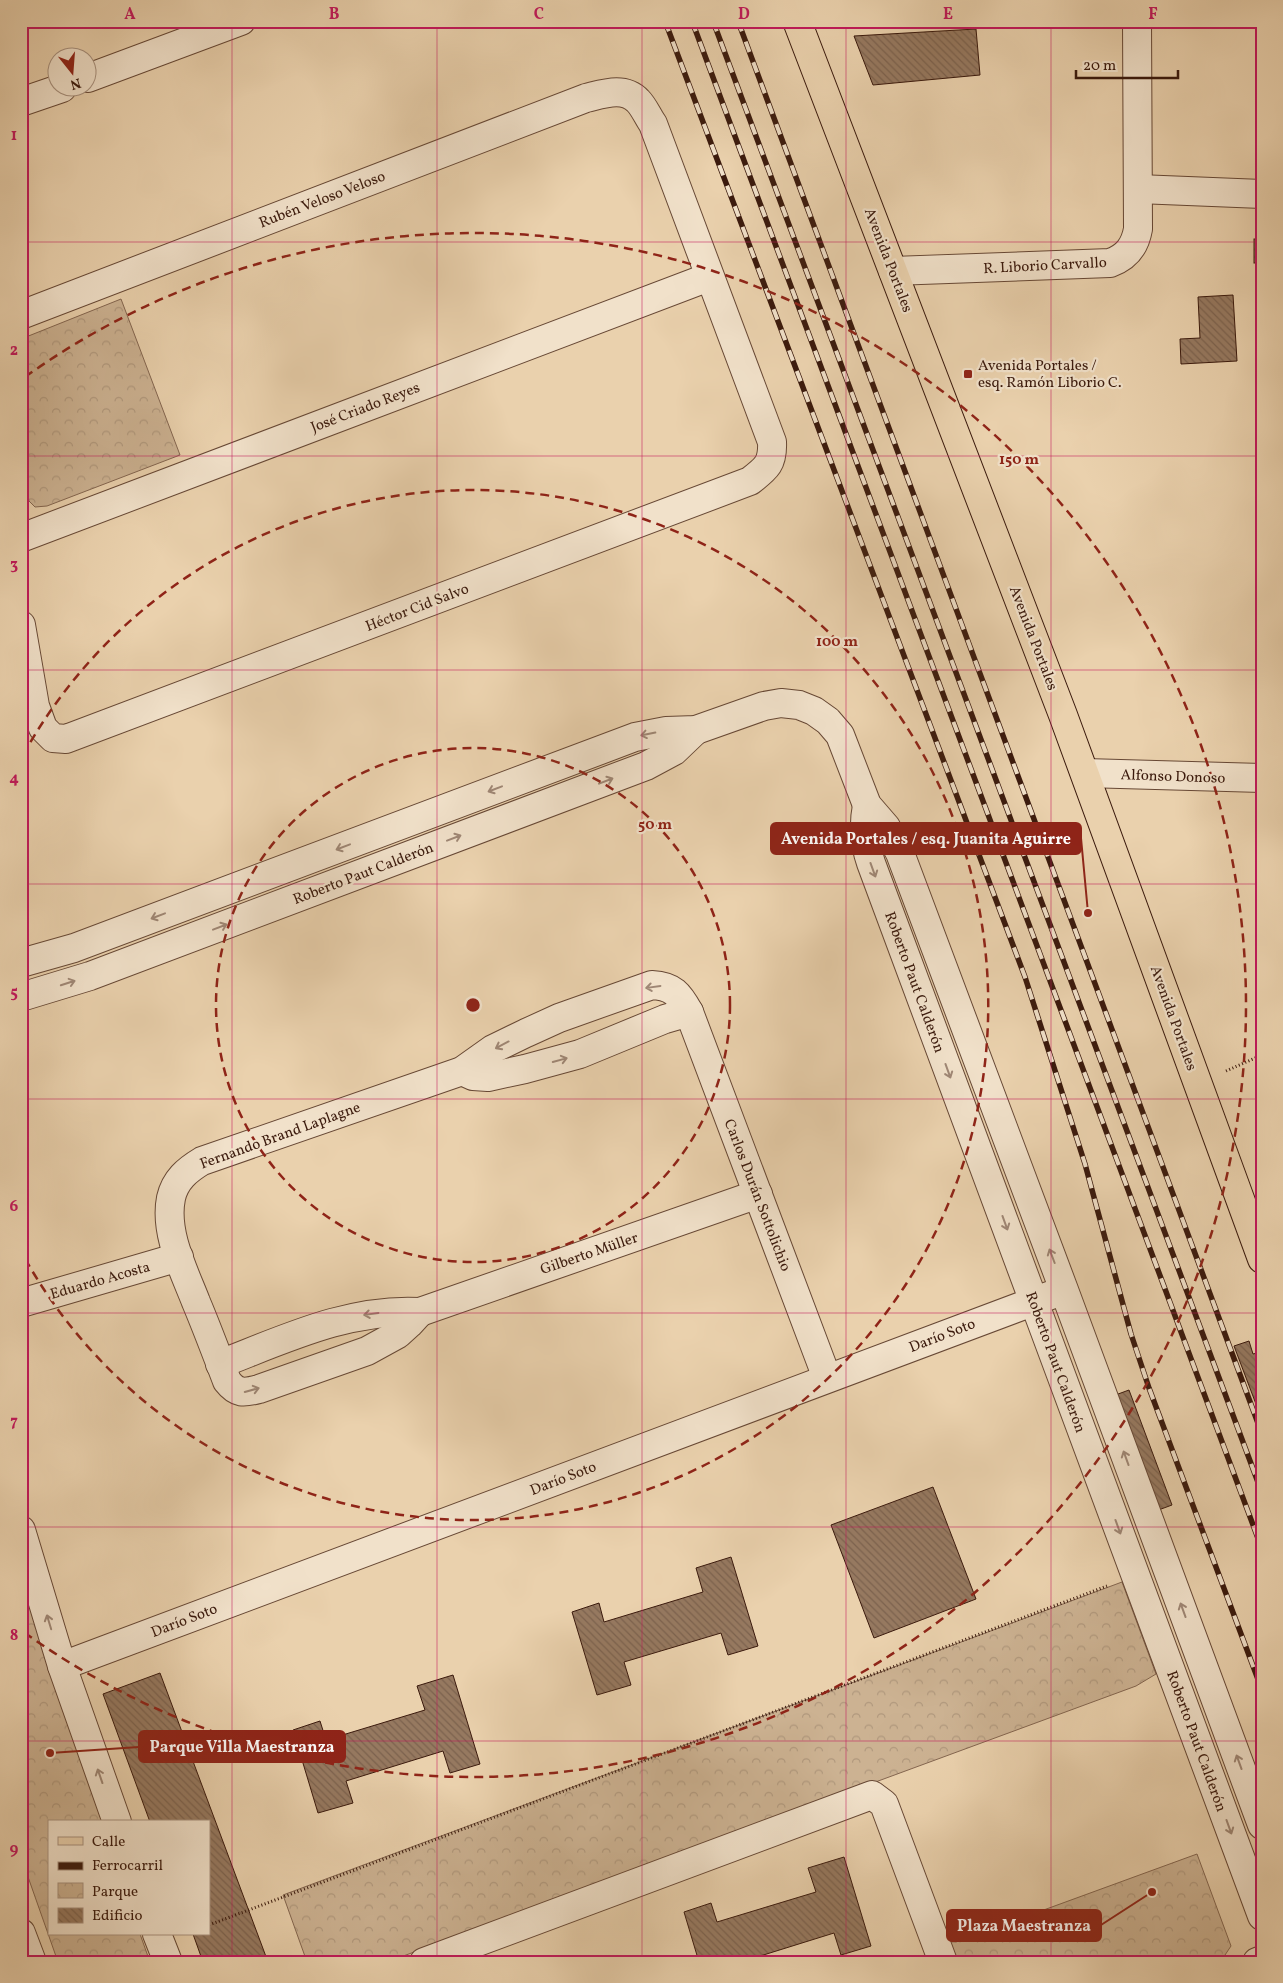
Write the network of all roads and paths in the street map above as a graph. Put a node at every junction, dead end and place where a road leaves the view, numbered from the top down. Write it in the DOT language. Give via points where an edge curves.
graph roads {
  1 [pos="241,21"];
  2 [pos="797,21"];
  3 [pos="1137,21"];
  4 [pos="98,74"];
  5 [pos="48,93"];
  6 [pos="21,102"];
  7 [pos="1138,189"];
  8 [pos="1262,194"];
  9 [pos="893,271"];
  10 [pos="709,277"];
  11 [pos="21,315"];
  12 [pos="21,538"];
  13 [pos="21,625"];
  14 [pos="696,730"];
  15 [pos="1085,773"];
  16 [pos="1262,778"];
  17 [pos="867,805"];
  18 [pos="21,963"];
  19 [pos="21,997"];
  20 [pos="689,1012"];
  21 [pos="1262,1055"];
  22 [pos="462,1071"];
  23 [pos="1198,1083"];
  24 [pos="758,1194"];
  25 [pos="179,1257"];
  26 [pos="1262,1259"];
  27 [pos="1064,1290"];
  28 [pos="1034,1301"];
  29 [pos="21,1303"];
  30 [pos="420,1312"];
  31 [pos="220,1364"];
  32 [pos="827,1378"];
  33 [pos="21,1530"];
  34 [pos="1136,1575"];
  35 [pos="62,1666"];
  36 [pos="115,1820"];
  37 [pos="1262,1825"];
  38 [pos="1262,1916"];
  39 [pos="210,1925"];
  40 [pos="21,1933"];
  41 [pos="158,1936"];
  42 [pos="1262,1960"];
  43 [pos="32,1962"];
  44 [pos="168,1962"];
  45 [pos="424,1962"];
  46 [pos="943,1962"];
  47 [pos="1257,1962"];
  1 -- 4 [label="street"];
  2 -- 9 [label="main road, Avenida Portales"];
  3 -- 7 [label="street, R. Liborio Carvallo"];
  5 -- 6 [label="street"];
  7 -- 8 [label="street"];
  7 -- 9 [label="street, R. Liborio Carvallo" via="1136,238 1127,254 1119,260 1110,263"];
  9 -- 15 [label="main road, Avenida Portales"];
  10 -- 11 [label="street, Rubén Veloso Veloso" via="653,124 638,101 625,92 586,98"];
  10 -- 12 [label="street, José Criado Reyes"];
  10 -- 13 [label="street, Héctor Cid Salvo" via="772,442 772,458 764,470 750,480 66,739 53,738 43,728 35,706"];
  14 -- 17 [label="street, Roberto Paut Calderón" via="781,703 814,711 840,735"];
  14 -- 18 [label="street, Roberto Paut Calderón, one-way" via="635,737 74,948"];
  19 -- 14 [label="street, Roberto Paut Calderón, one-way" via="90,976 646,766 674,751"];
  15 -- 16 [label="street, Alfonso Donoso"];
  15 -- 23 [label="main road, Avenida Portales"];
  27 -- 17 [label="street, Roberto Paut Calderón, one-way" via="900,853 886,828"];
  17 -- 28 [label="street, Roberto Paut Calderón, one-way" via="866,849"];
  22 -- 20 [label="street, one-way" via="473,1076 488,1076 525,1070 580,1054"];
  20 -- 22 [label="street, Fernando Brand Laplagne, one-way" via="682,998 673,990 652,985 559,1018 493,1049"];
  20 -- 24 [label="street, Carlos Durán Sottolichio"];
  21 -- 23 [label="path"];
  22 -- 25 [label="street, Fernando Brand Laplagne" via="189,1168 180,1177 171,1198 171,1225"];
  23 -- 26 [label="main road, Avenida Portales"];
  24 -- 30 [label="street, Gilberto Müller"];
  24 -- 32 [label="street, Carlos Durán Sottolichio"];
  25 -- 29 [label="street, Eduardo Acosta"];
  25 -- 31 [label="street, Gilberto Müller"];
  27 -- 28 [label="street, Darío Soto"];
  37 -- 27 [label="street, Roberto Paut Calderón, one-way"];
  28 -- 32 [label="street, Darío Soto"];
  28 -- 34 [label="street, Roberto Paut Calderón, one-way"];
  30 -- 31 [label="street, Gilberto Müller, one-way" via="374,1313 331,1322"];
  31 -- 30 [label="street, Gilberto Müller, one-way" via="227,1382 235,1391 242,1393 367,1351 398,1334"];
  32 -- 35 [label="street, Darío Soto"];
  35 -- 33 [label="street, one-way"];
  34 -- 38 [label="street, Roberto Paut Calderón, one-way"];
  34 -- 39 [label="path"];
  36 -- 35 [label="street, one-way"];
  40 -- 43 [label="street"];
  41 -- 44 [label="street"];
  42 -- 47 [label="street"];
  45 -- 46 [label="street" via="872,1794 884,1804"];
}
